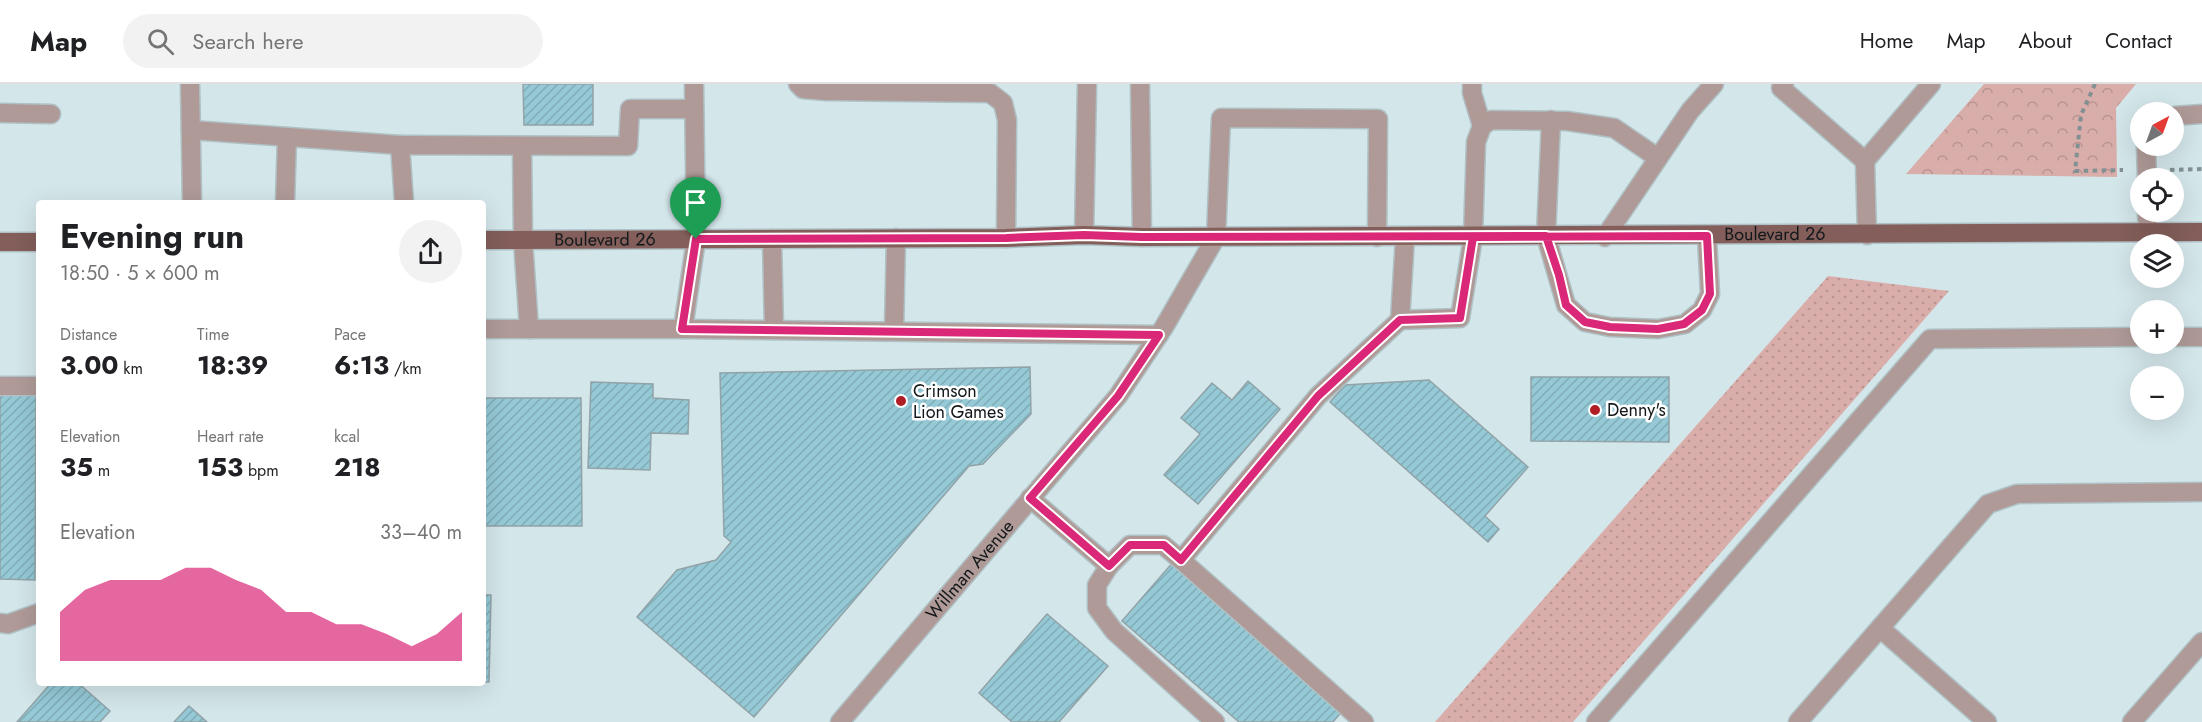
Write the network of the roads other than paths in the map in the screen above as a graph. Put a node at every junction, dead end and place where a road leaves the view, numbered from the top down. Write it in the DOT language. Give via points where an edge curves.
graph roads {
  1 [pos="190,84"];
  2 [pos="694,84"];
  3 [pos="798,84"];
  4 [pos="1087,84"];
  5 [pos="1140,84"];
  6 [pos="1472,84"];
  7 [pos="1714,84"];
  8 [pos="1784,84"];
  9 [pos="1931,84"];
  10 [pos="694,109"];
  11 [pos="0,113"];
  12 [pos="51,114"];
  13 [pos="2202,114"];
  14 [pos="2184,115"];
  15 [pos="1551,120"];
  16 [pos="1482,126"];
  17 [pos="191,130"];
  18 [pos="287,137"];
  19 [pos="400,145"];
  20 [pos="522,146"];
  21 [pos="1659,158"];
  22 [pos="1865,161"];
  23 [pos="192,200"];
  24 [pos="285,200"];
  25 [pos="404,200"];
  26 [pos="2147,222"];
  27 [pos="2202,232"];
  28 [pos="2148,233"];
  29 [pos="1084,235"];
  30 [pos="1867,235"];
  31 [pos="1546,236"];
  32 [pos="1707,236"];
  33 [pos="1142,237"];
  34 [pos="1216,237"];
  35 [pos="1377,237"];
  36 [pos="1405,237"];
  37 [pos="1473,237"];
  38 [pos="1605,237"];
  39 [pos="896,238"];
  40 [pos="1006,238"];
  41 [pos="696,239"];
  42 [pos="772,239"];
  43 [pos="486,240"];
  44 [pos="523,240"];
  45 [pos="0,242"];
  46 [pos="36,242"];
  47 [pos="1400,320"];
  48 [pos="486,329"];
  49 [pos="528,329"];
  50 [pos="682,329"];
  51 [pos="774,330"];
  52 [pos="894,331"];
  53 [pos="1159,335"];
  54 [pos="2184,337"];
  55 [pos="2202,337"];
  56 [pos="2130,338"];
  57 [pos="0,386"];
  58 [pos="36,386"];
  59 [pos="2202,492"];
  60 [pos="1030,498"];
  61 [pos="1181,560"];
  62 [pos="1109,566"];
  63 [pos="36,614"];
  64 [pos="0,623"];
  65 [pos="1880,628"];
  66 [pos="2202,642"];
  67 [pos="840,722"];
  68 [pos="1215,722"];
  69 [pos="1364,722"];
  70 [pos="1596,722"];
  71 [pos="1798,722"];
  72 [pos="1987,722"];
  73 [pos="2132,722"];
  1 -- 17 [label="street"];
  2 -- 10 [label="street"];
  3 -- 40 [label="street" via="804,89 826,91 990,93 1003,104 1007,120"];
  4 -- 29 [label="street"];
  5 -- 33 [label="street"];
  6 -- 16 [label="street"];
  7 -- 21 [label="street" via="1690,111"];
  8 -- 22 [label="street" via="1781,88"];
  9 -- 22 [label="street"];
  10 -- 20 [label="street" via="630,109 628,146"];
  10 -- 41 [label="street"];
  11 -- 12 [label="street"];
  13 -- 14 [label="street"];
  15 -- 16 [label="street" via="1491,120"];
  15 -- 21 [label="street" via="1614,128"];
  15 -- 31 [label="street"];
  16 -- 37 [label="street" via="1476,142"];
  17 -- 18 [label="street"];
  17 -- 23 [label="street"];
  18 -- 19 [label="street"];
  18 -- 24 [label="street"];
  19 -- 20 [label="street"];
  19 -- 25 [label="street"];
  20 -- 44 [label="street"];
  21 -- 38 [label="street"];
  22 -- 30 [label="street"];
  26 -- 28 [label="street"];
  27 -- 28 [label="main road, Boulevard 26"];
  28 -- 30 [label="main road, Boulevard 26"];
  29 -- 33 [label="main road, Boulevard 26"];
  29 -- 40 [label="main road, Boulevard 26"];
  30 -- 32 [label="main road, Boulevard 26"];
  31 -- 32 [label="street" via="1566,305 1585,322 1658,329 1684,324 1702,310 1710,294"];
  31 -- 37 [label="main road, Boulevard 26"];
  31 -- 38 [label="main road, Boulevard 26"];
  32 -- 38 [label="main road, Boulevard 26"];
  33 -- 34 [label="main road, Boulevard 26"];
  34 -- 35 [label="main road, Boulevard 26"];
  34 -- 35 [label="street" via="1221,118 1378,119"];
  34 -- 53 [label="street, Willman Avenue"];
  35 -- 36 [label="main road, Boulevard 26"];
  36 -- 37 [label="main road, Boulevard 26"];
  36 -- 47 [label="street"];
  37 -- 47 [label="street" via="1460,318"];
  39 -- 40 [label="main road, Boulevard 26"];
  39 -- 42 [label="main road, Boulevard 26"];
  39 -- 52 [label="street"];
  41 -- 42 [label="main road, Boulevard 26"];
  41 -- 44 [label="main road, Boulevard 26"];
  41 -- 50 [label="street"];
  42 -- 51 [label="street"];
  43 -- 44 [label="main road, Boulevard 26"];
  44 -- 49 [label="street"];
  45 -- 46 [label="main road"];
  47 -- 61 [label="street" via="1318,396"];
  48 -- 49 [label="street"];
  49 -- 50 [label="street"];
  50 -- 51 [label="street"];
  51 -- 52 [label="street"];
  52 -- 53 [label="street"];
  53 -- 60 [label="street, Willman Avenue" via="1118,396"];
  54 -- 55 [label="street"];
  56 -- 70 [label="street" via="1930,339"];
  57 -- 58 [label="street"];
  59 -- 65 [label="street" via="2017,494 1988,504"];
  60 -- 62 [label="street"];
  60 -- 67 [label="street, Willman Avenue"];
  61 -- 62 [label="street" via="1164,545 1130,545"];
  61 -- 69 [label="street"];
  62 -- 68 [label="street" via="1097,585 1097,608 1114,631"];
  63 -- 64 [label="street"];
  65 -- 71 [label="street"];
  65 -- 72 [label="street"];
  66 -- 73 [label="street"];
}
